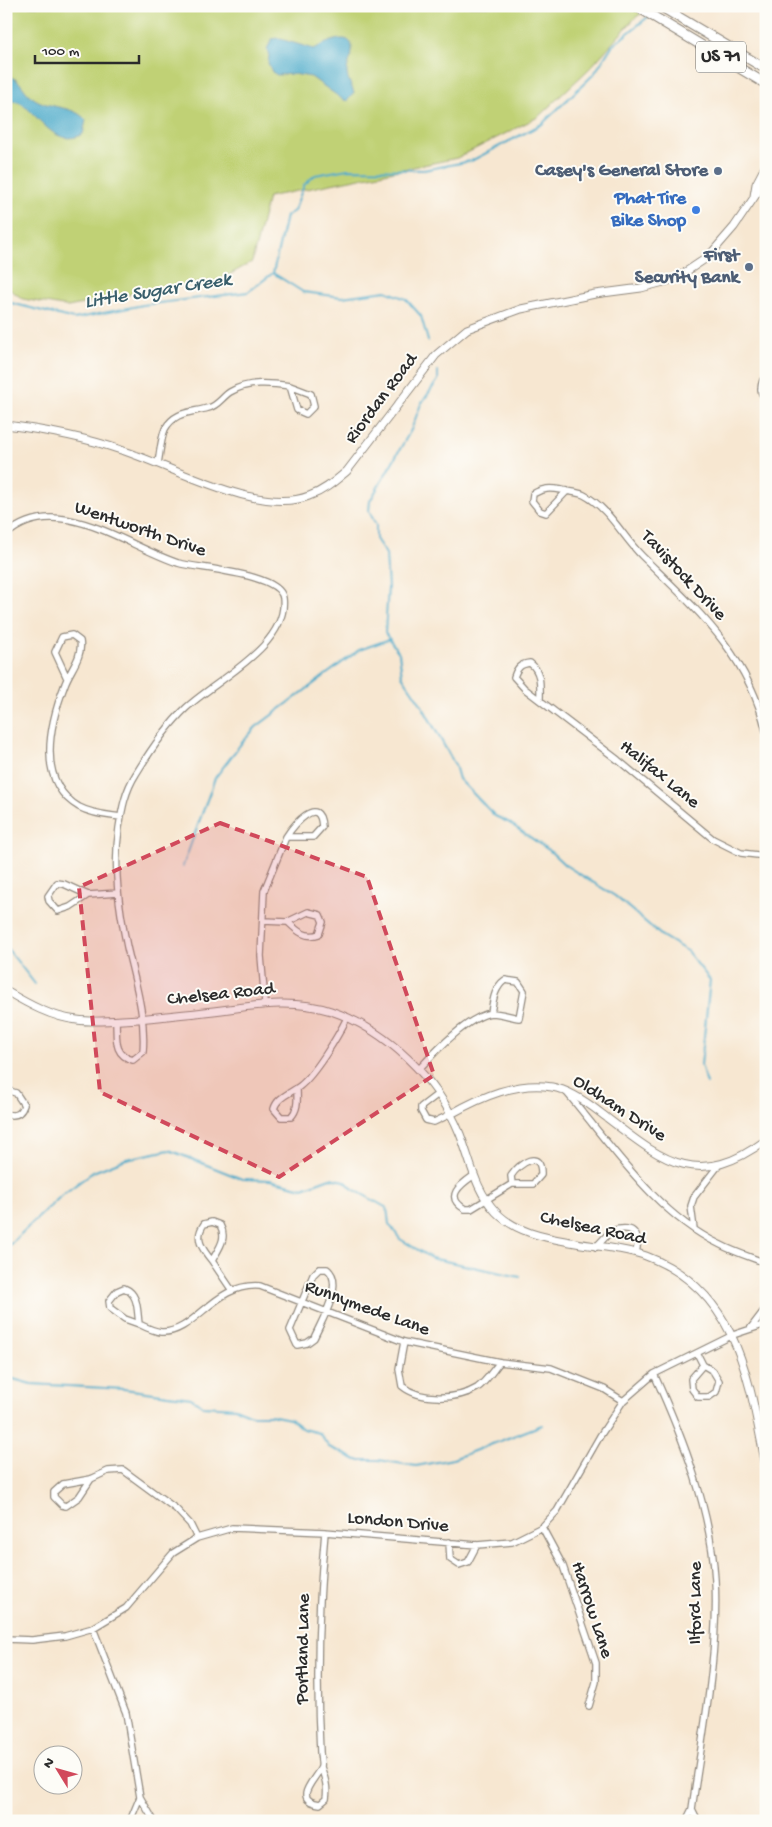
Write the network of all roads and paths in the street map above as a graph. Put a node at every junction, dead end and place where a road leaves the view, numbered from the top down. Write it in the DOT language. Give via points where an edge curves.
graph roads {
  1 [pos="636,6"];
  2 [pos="660,6"];
  3 [pos="766,69"];
  4 [pos="766,84"];
  5 [pos="766,165"];
  6 [pos="766,180"];
  7 [pos="754,196"];
  8 [pos="766,379"];
  9 [pos="290,386"];
  10 [pos="766,399"];
  11 [pos="6,425"];
  12 [pos="158,463"];
  13 [pos="567,491"];
  14 [pos="6,535"];
  15 [pos="67,678"];
  16 [pos="540,700"];
  17 [pos="766,730"];
  18 [pos="120,818"];
  19 [pos="286,837"];
  20 [pos="766,856"];
  21 [pos="118,892"];
  22 [pos="88,894"];
  23 [pos="262,921"];
  24 [pos="287,922"];
  25 [pos="6,991"];
  26 [pos="265,1003"];
  27 [pos="491,1013"];
  28 [pos="143,1018"];
  29 [pos="347,1018"];
  30 [pos="116,1021"];
  31 [pos="418,1069"];
  32 [pos="297,1088"];
  33 [pos="6,1090"];
  34 [pos="566,1092"];
  35 [pos="438,1094"];
  36 [pos="6,1114"];
  37 [pos="451,1114"];
  38 [pos="766,1140"];
  39 [pos="718,1166"];
  40 [pos="473,1176"];
  41 [pos="512,1184"];
  42 [pos="488,1200"];
  43 [pos="694,1229"];
  44 [pos="596,1247"];
  45 [pos="636,1252"];
  46 [pos="212,1261"];
  47 [pos="766,1263"];
  48 [pos="231,1289"];
  49 [pos="302,1302"];
  50 [pos="766,1308"];
  51 [pos="325,1312"];
  52 [pos="139,1324"];
  53 [pos="766,1324"];
  54 [pos="750,1329"];
  55 [pos="733,1335"];
  56 [pos="404,1342"];
  57 [pos="697,1352"];
  58 [pos="500,1362"];
  59 [pos="703,1365"];
  60 [pos="654,1374"];
  61 [pos="623,1401"];
  62 [pos="766,1466"];
  63 [pos="91,1479"];
  64 [pos="542,1527"];
  65 [pos="325,1532"];
  66 [pos="197,1538"];
  67 [pos="449,1542"];
  68 [pos="477,1545"];
  69 [pos="93,1628"];
  70 [pos="6,1639"];
  71 [pos="589,1706"];
  72 [pos="321,1767"];
  73 [pos="140,1797"];
  74 [pos="692,1809"];
  75 [pos="130,1821"];
  76 [pos="154,1821"];
  77 [pos="686,1821"];
  78 [pos="698,1821"];
  1 -- 4 [label="main road, US 71"];
  2 -- 3 [label="main road, US 71"];
  5 -- 7 [label="street, Riordan Road"];
  6 -- 7 [label="street, Riordan Road"];
  7 -- 12 [label="street, Riordan Road" via="734,227 708,257 675,278 641,288 521,309 467,329 436,355 347,471 330,486 308,497 261,498 229,492"];
  8 -- 10 [label="street" via="760,387"];
  9 -- 9 [label="street" via="311,394 314,406 311,411 306,414 296,410"];
  9 -- 12 [label="street" via="266,382 243,387 229,392 210,408 177,416 165,430"];
  11 -- 12 [label="street, Riordan Road" via="83,438"];
  13 -- 13 [label="street, Tavistock Drive" via="539,490 533,494 532,501 540,511 546,512"];
  13 -- 17 [label="street, Tavistock Drive" via="584,494 599,507 640,554 706,618 740,666 760,706"];
  14 -- 18 [label="street, Wentworth Drive" via="20,523 32,519 48,517 82,524 176,562 260,578 284,596 277,626 254,656 188,706 173,722 136,774 125,794"];
  15 -- 15 [label="street" via="81,648 80,641 72,635 62,637 55,652"];
  15 -- 18 [label="street" via="50,732 53,773 64,794 78,806"];
  16 -- 16 [label="street, Halifax Lane" via="536,668 530,663 523,663 514,677"];
  16 -- 20 [label="street, Halifax Lane" via="713,839 741,853"];
  18 -- 21 [label="street, Wentworth Drive" via="115,854"];
  19 -- 19 [label="street" via="313,837 322,827 322,821 318,815 305,814"];
  19 -- 23 [label="street" via="264,891"];
  21 -- 22 [label="street"];
  21 -- 28 [label="street, Wentworth Drive"];
  22 -- 22 [label="street" via="58,883 48,896 52,906 63,911"];
  23 -- 24 [label="street"];
  23 -- 26 [label="street"];
  24 -- 24 [label="street" via="302,934 312,936 319,934 323,922 320,915 308,912"];
  25 -- 30 [label="street, Chelsea Road" via="53,1015 76,1020"];
  26 -- 28 [label="street, Chelsea Road"];
  26 -- 29 [label="street, Chelsea Road" via="304,1006"];
  27 -- 27 [label="street" via="501,983 505,980 518,982 524,991 519,1018"];
  27 -- 31 [label="street" via="448,1038"];
  28 -- 30 [label="street, Chelsea Road"];
  28 -- 30 [label="street, Wentworth Drive" via="143,1052 133,1060 123,1057 117,1048"];
  29 -- 31 [label="street, Chelsea Road" via="374,1032"];
  29 -- 32 [label="street" via="338,1036"];
  31 -- 35 [label="street, Chelsea Road"];
  32 -- 32 [label="street" via="276,1103 274,1109 281,1117 291,1117 295,1112"];
  33 -- 36 [label="street" via="16,1093 24,1105 17,1115"];
  34 -- 37 [label="street, Oldham Drive" via="553,1087 532,1086 500,1092"];
  34 -- 39 [label="street, Oldham Drive" via="589,1104 643,1146 676,1164"];
  34 -- 43 [label="street" via="649,1190"];
  35 -- 37 [label="street, Chelsea Road"];
  35 -- 37 [label="street" via="421,1107 423,1116 434,1122"];
  37 -- 40 [label="street, Chelsea Road"];
  38 -- 39 [label="street, Oldham Drive" via="745,1156"];
  39 -- 43 [label="street" via="694,1197 691,1206"];
  40 -- 42 [label="street, Chelsea Road"];
  40 -- 42 [label="street" via="456,1189 456,1201 465,1209 471,1209"];
  41 -- 41 [label="street" via="533,1184 539,1180 541,1168 538,1162 522,1162 511,1176"];
  41 -- 42 [label="street"];
  42 -- 44 [label="street, Chelsea Road" via="497,1213 524,1230"];
  43 -- 47 [label="street" via="719,1244"];
  44 -- 45 [label="street, Chelsea Road"];
  44 -- 45 [label="street" via="611,1231 629,1230 639,1240"];
  45 -- 55 [label="street, Chelsea Road" via="682,1273 720,1313"];
  46 -- 46 [label="street" via="223,1241 224,1232 220,1225 212,1222 204,1224 199,1238"];
  46 -- 48 [label="street"];
  48 -- 49 [label="street, Runnymede Lane" via="246,1284 260,1286"];
  48 -- 52 [label="street, Runnymede Lane" via="175,1330 160,1332"];
  49 -- 51 [label="street, Runnymede Lane"];
  49 -- 51 [label="street" via="313,1275 319,1269 327,1269 335,1278 335,1286"];
  49 -- 51 [label="street" via="290,1330 297,1345 314,1338"];
  50 -- 54 [label="street"];
  51 -- 56 [label="street, Runnymede Lane"];
  52 -- 52 [label="street, Runnymede Lane" via="132,1291 124,1288 117,1291 109,1302 110,1308"];
  53 -- 54 [label="street, London Drive"];
  54 -- 55 [label="street, London Drive"];
  55 -- 57 [label="street, London Drive"];
  55 -- 62 [label="street, Chelsea Road" via="746,1372"];
  56 -- 58 [label="street, Runnymede Lane"];
  56 -- 58 [label="street" via="399,1369 402,1386 416,1394 444,1397 477,1388"];
  57 -- 59 [label="street"];
  57 -- 60 [label="street, London Drive"];
  58 -- 61 [label="street, Runnymede Lane" via="551,1368 604,1389"];
  59 -- 59 [label="street" via="713,1371 719,1381 716,1392 709,1397 698,1397 692,1389 691,1379"];
  60 -- 61 [label="street, London Drive"];
  60 -- 74 [label="street, Ilford Lane" via="697,1485 708,1527 715,1580 713,1638"];
  61 -- 64 [label="street, London Drive" via="557,1511"];
  63 -- 63 [label="street" via="63,1484 54,1492 54,1497 66,1506"];
  63 -- 66 [label="street" via="108,1470 123,1470 176,1509 190,1524"];
  64 -- 68 [label="street, London Drive" via="512,1542"];
  64 -- 71 [label="street, Harrow Lane" via="562,1566 596,1663 596,1682"];
  65 -- 66 [label="street, London Drive" via="232,1528"];
  65 -- 67 [label="street, London Drive"];
  65 -- 72 [label="street, Portland Lane" via="316,1686"];
  66 -- 69 [label="street, London Drive" via="174,1553 126,1608"];
  67 -- 68 [label="street, London Drive"];
  67 -- 68 [label="street" via="450,1559 459,1565 468,1562"];
  69 -- 70 [label="street, London Drive" via="65,1636"];
  69 -- 73 [label="street" via="126,1712"];
  72 -- 72 [label="street, Portland Lane" via="327,1793 320,1804 310,1800 307,1788"];
  73 -- 75 [label="street"];
  73 -- 76 [label="street"];
  74 -- 77 [label="street, Ilford Lane"];
  74 -- 78 [label="street"];
}
